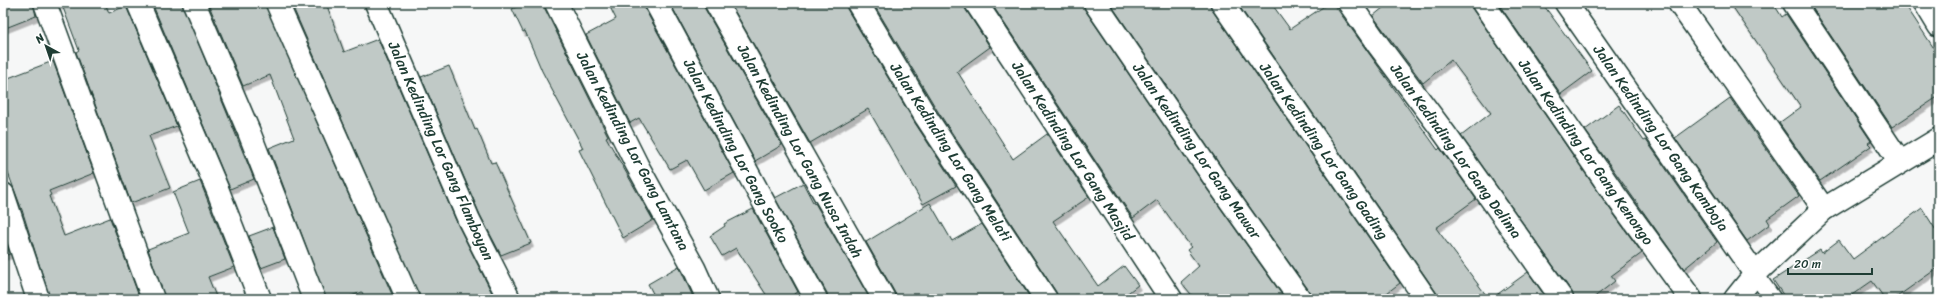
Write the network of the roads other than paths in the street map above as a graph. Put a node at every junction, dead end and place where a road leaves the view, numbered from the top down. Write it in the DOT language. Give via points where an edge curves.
graph roads {
  1 [pos="45,3"];
  2 [pos="138,3"];
  3 [pos="194,3"];
  4 [pos="277,3"];
  5 [pos="376,3"];
  6 [pos="556,3"];
  7 [pos="656,3"];
  8 [pos="716,3"];
  9 [pos="858,3"];
  10 [pos="976,3"];
  11 [pos="1095,3"];
  12 [pos="1222,3"];
  13 [pos="1349,3"];
  14 [pos="1483,3"];
  15 [pos="1566,3"];
  16 [pos="1679,3"];
  17 [pos="1794,3"];
  18 [pos="1924,3"];
  19 [pos="1939,26"];
  20 [pos="1939,138"];
  21 [pos="1900,162"];
  22 [pos="3,194"];
  23 [pos="1824,209"];
  24 [pos="1755,274"];
  25 [pos="38,299"];
  26 [pos="153,299"];
  27 [pos="260,299"];
  28 [pos="314,299"];
  29 [pos="408,299"];
  30 [pos="509,299"];
  31 [pos="708,299"];
  32 [pos="816,299"];
  33 [pos="884,299"];
  34 [pos="1046,299"];
  35 [pos="1171,299"];
  36 [pos="1300,299"];
  37 [pos="1426,299"];
  38 [pos="1562,299"];
  39 [pos="1691,299"];
  40 [pos="1735,299"];
  41 [pos="1773,299"];
  1 -- 26 [label="street"];
  2 -- 27 [label="street" via="218,191"];
  3 -- 28 [label="street" via="249,132"];
  4 -- 29 [label="street"];
  5 -- 30 [label="street, Jalan Kedinding Lor Gang Flamboyan" via="469,220"];
  6 -- 31 [label="street, Jalan Kedinding Lor Gang Lamtana"];
  7 -- 32 [label="street, Jalan Kedinding Lor Gang Sooko"];
  8 -- 33 [label="street, Jalan Kedinding Lor Gang Nusa Indah"];
  9 -- 34 [label="street, Jalan Kedinding Lor Gang Melati" via="926,117"];
  10 -- 35 [label="street, Jalan Kedinding Lor Gang Masjid"];
  11 -- 36 [label="street, Jalan Kedinding Lor Gang Mawar"];
  12 -- 37 [label="street, Jalan Kedinding Lor Gang Gading"];
  13 -- 38 [label="street, Jalan Kedinding Lor Gang Delima"];
  14 -- 39 [label="street, Jalan Kedinding Lor Gang Kenongo" via="1615,196"];
  15 -- 24 [label="street, Jalan Kedinding Lor Gang Kamboja"];
  16 -- 23 [label="street"];
  17 -- 21 [label="street"];
  18 -- 19 [label="street"];
  20 -- 21 [label="street"];
  21 -- 23 [label="street"];
  22 -- 25 [label="street"];
  23 -- 24 [label="street"];
  24 -- 40 [label="street"];
  24 -- 41 [label="lane"];
}
